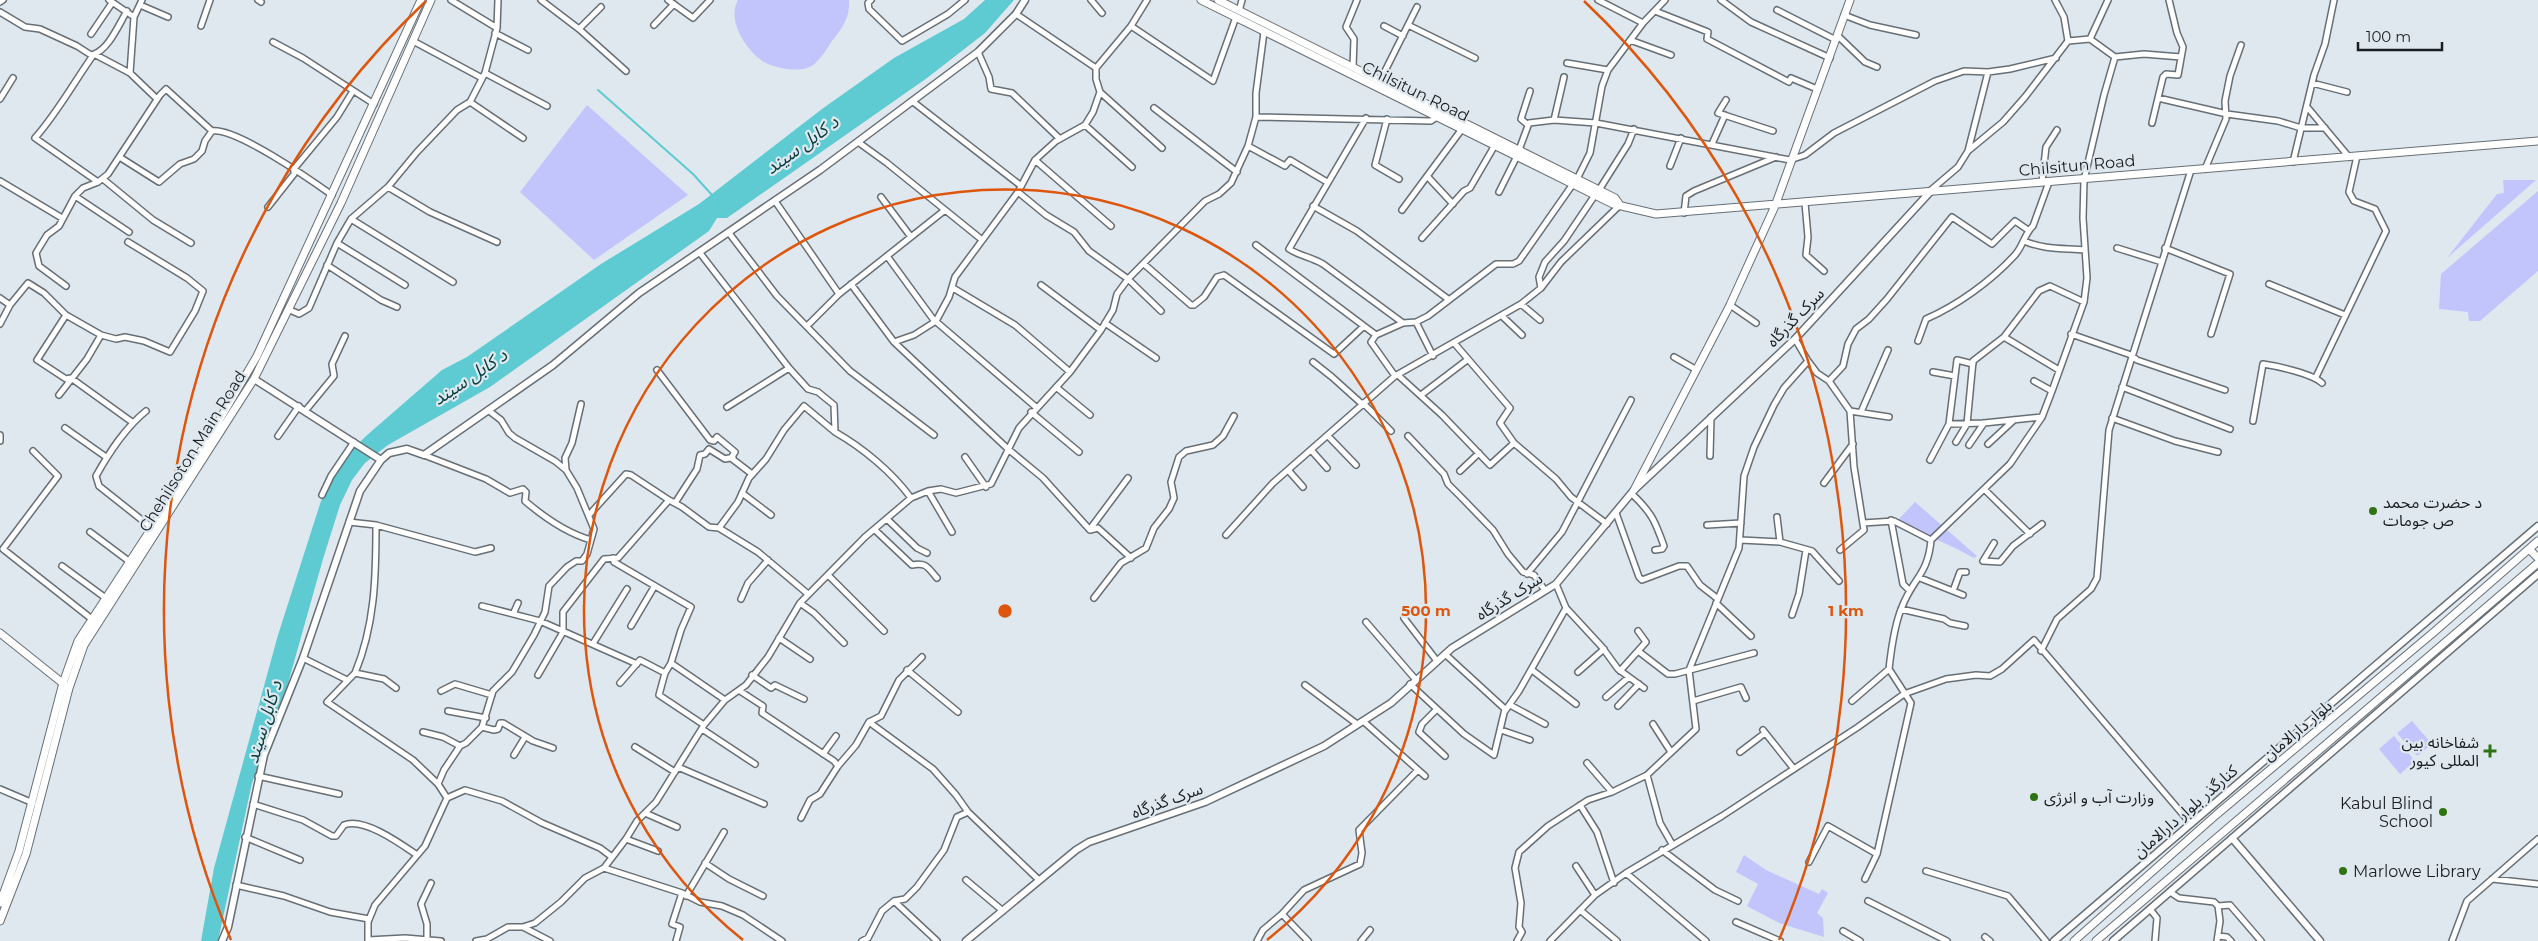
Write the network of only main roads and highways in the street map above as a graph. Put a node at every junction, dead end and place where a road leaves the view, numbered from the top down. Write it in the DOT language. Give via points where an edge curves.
graph roads {
  1 [pos="421,0"];
  2 [pos="431,0"];
  3 [pos="1201,0"];
  4 [pos="1218,0"];
  5 [pos="1850,0"];
  6 [pos="1238,14"];
  7 [pos="2538,141"];
  8 [pos="1518,153"];
  9 [pos="1775,206"];
  10 [pos="217,423"];
  11 [pos="224,428"];
  12 [pos="1633,492"];
  13 [pos="2538,541"];
  14 [pos="2530,549"];
  15 [pos="2538,558"];
  16 [pos="2538,563"];
  17 [pos="0,632"];
  18 [pos="66,686"];
  19 [pos="1,900"];
  20 [pos="0,921"];
  21 [pos="2074,941"];
  22 [pos="2096,941"];
  1 -- 10 [label="main road, Chehilsoton Main Road" via="257,356"];
  2 -- 11 [label="main road, Chehilsoton Main Road" via="290,310"];
  3 -- 6 [label="main road, Chilsitun Road"];
  4 -- 6 [label="main road, Chilsitun Road"];
  5 -- 9 [label="main road"];
  6 -- 8 [label="main road, Chilsitun Road" via="1353,67"];
  6 -- 8 [label="main road, Chilsitun Road" via="1264,32 1495,145"];
  7 -- 9 [label="main road, Chilsitun Road"];
  8 -- 9 [label="main road, Chilsitun Road" via="1635,211 1656,214"];
  9 -- 12 [label="main road" via="1730,304"];
  10 -- 11 [label="main road"];
  10 -- 18 [label="main road, Chehilsoton Main Road" via="78,642"];
  11 -- 18 [label="main road, Chehilsoton Main Road" via="84,645"];
  13 -- 14 [label="main road, بلوار دارالامان"];
  14 -- 15 [label="main road"];
  14 -- 21 [label="main road, بلوار دارالامان" via="2216,815"];
  16 -- 22 [label="main road, بلوار دارالامان"];
  17 -- 18 [label="main road"];
  18 -- 19 [label="main road, Chehilsoton Main Road" via="19,851"];
  18 -- 20 [label="main road, Chehilsoton Main Road" via="40,808"];
}
